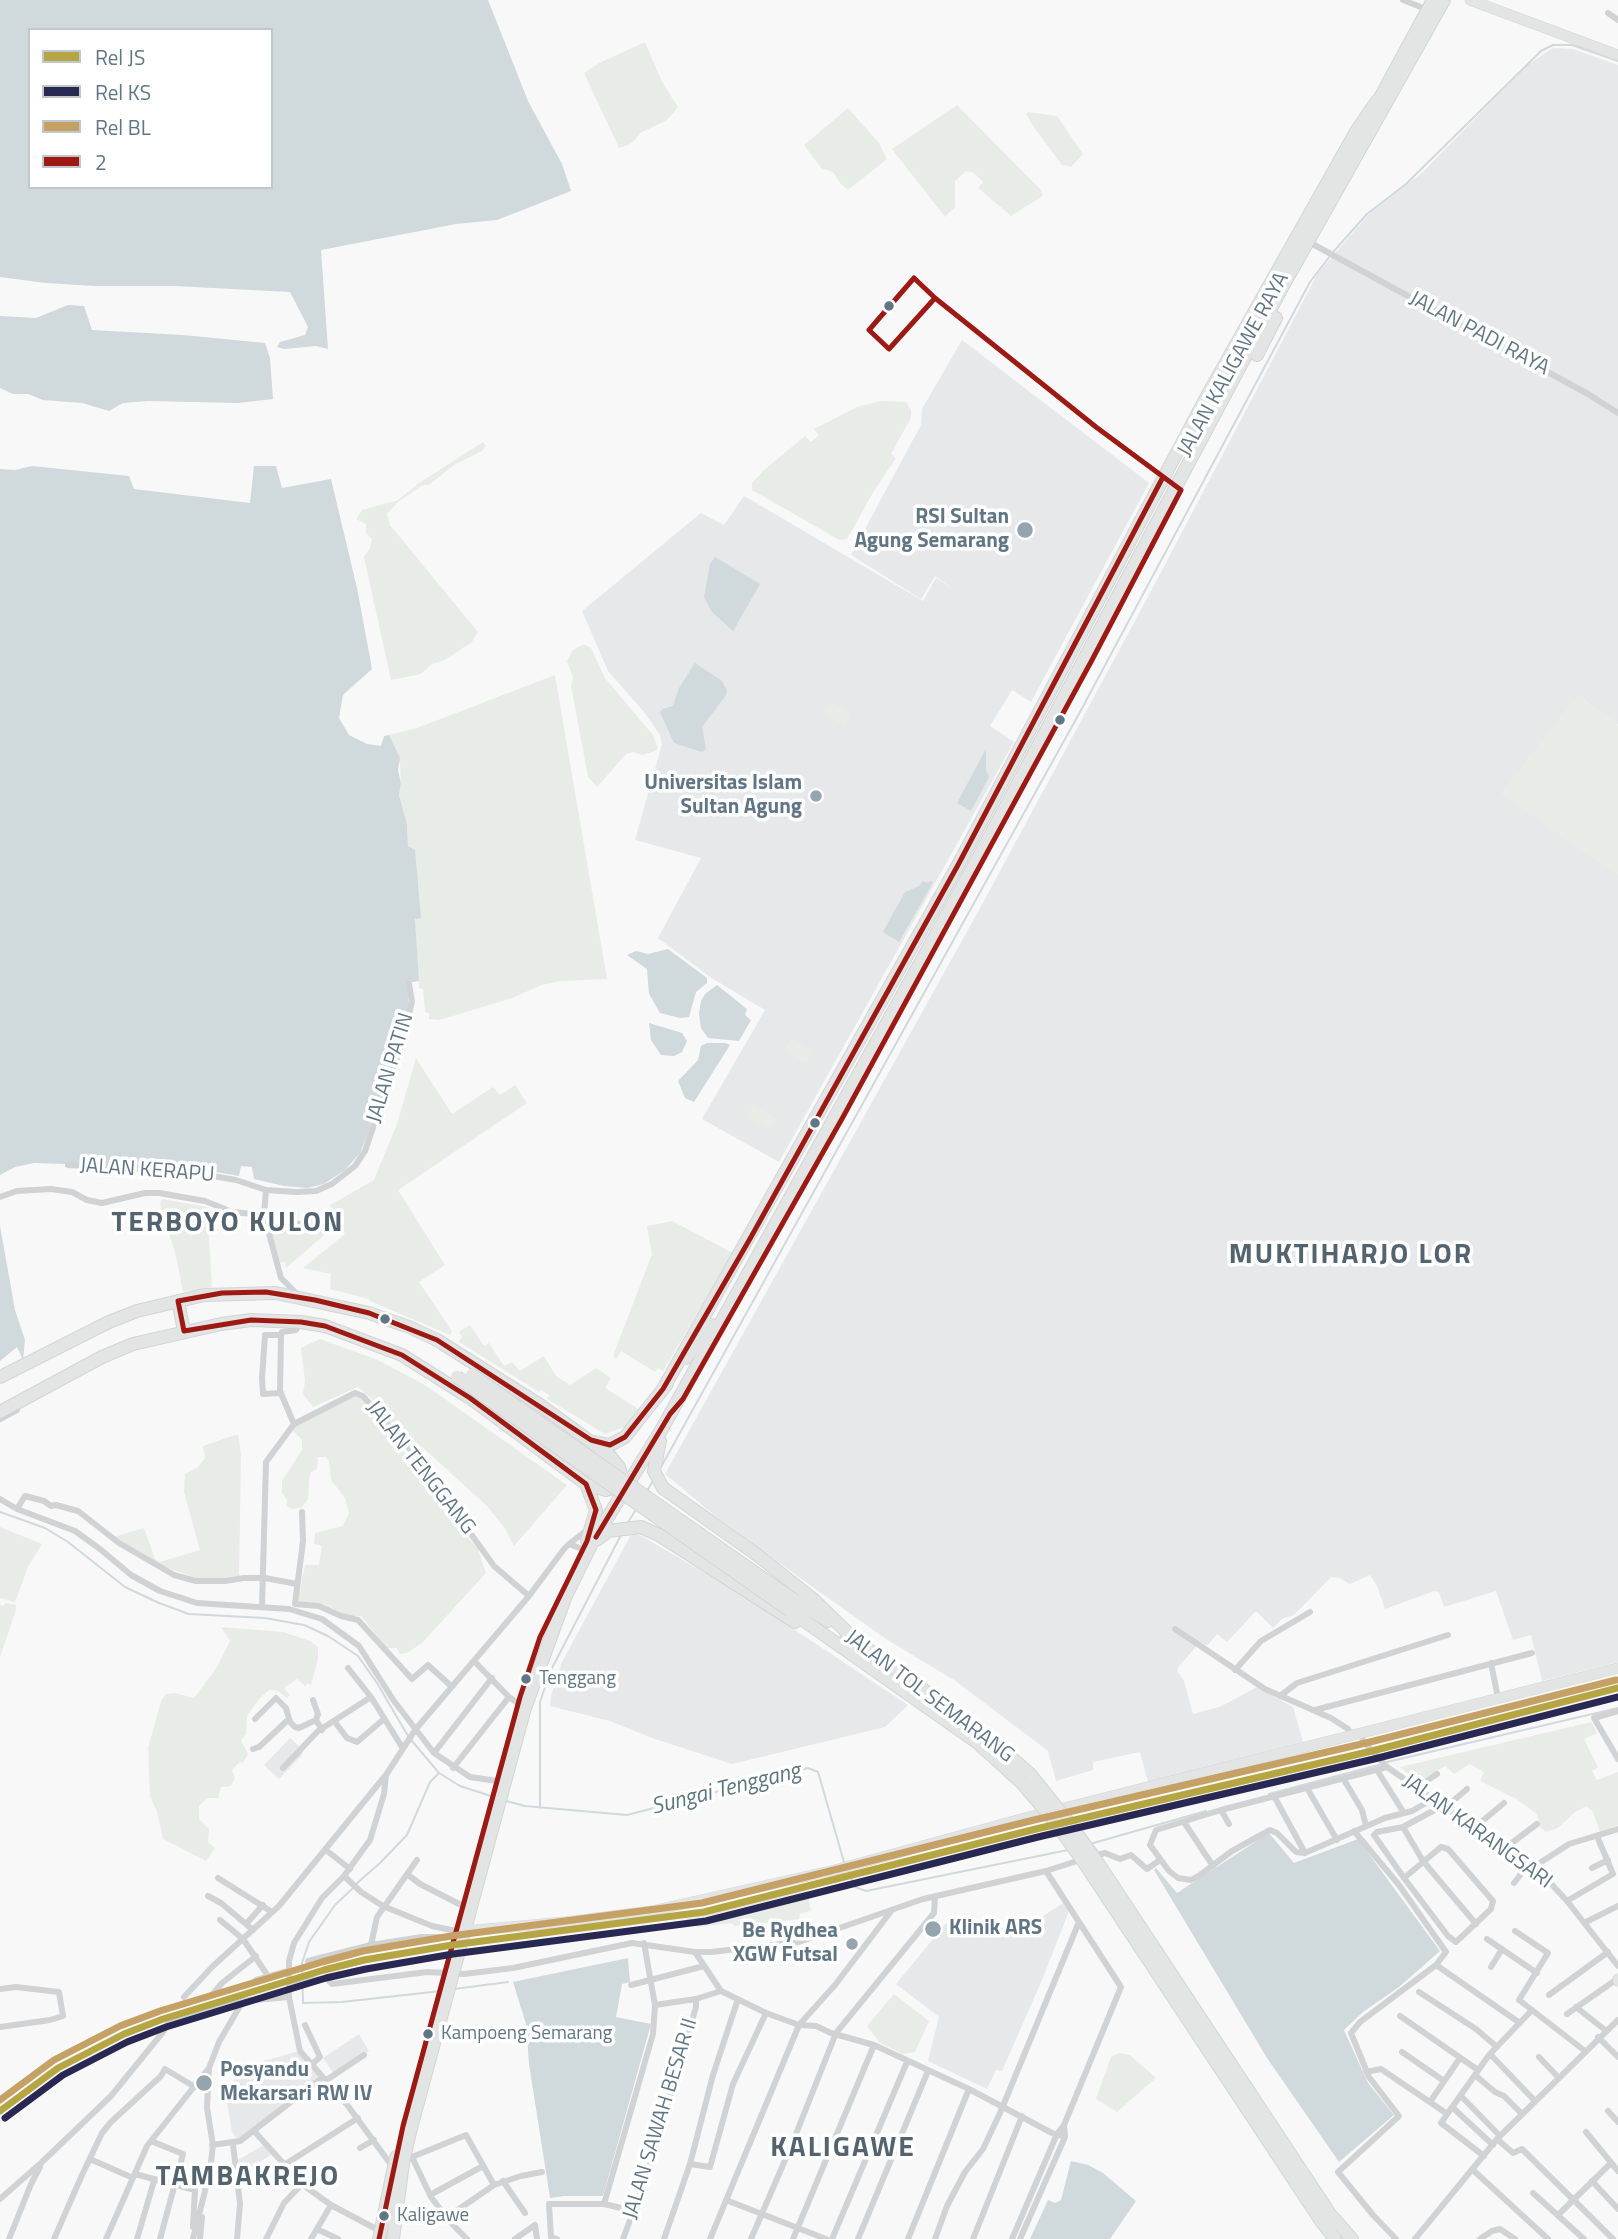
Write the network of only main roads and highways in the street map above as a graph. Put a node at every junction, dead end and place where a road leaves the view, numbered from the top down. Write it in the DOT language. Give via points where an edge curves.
graph roads {
  1 [pos="1444,0"];
  2 [pos="1430,5"];
  3 [pos="1379,99"];
  4 [pos="1306,240"];
  5 [pos="1284,284"];
  6 [pos="1060,691"];
  7 [pos="966,865"];
  8 [pos="178,1301"];
  9 [pos="715,1321"];
  10 [pos="184,1331"];
  11 [pos="437,1340"];
  12 [pos="419,1364"];
  13 [pos="0,1377"];
  14 [pos="663,1389"];
  15 [pos="0,1412"];
  16 [pos="670,1414"];
  17 [pos="591,1440"];
  18 [pos="649,1461"];
  19 [pos="586,1484"];
  20 [pos="619,1487"];
  21 [pos="610,1513"];
  22 [pos="587,1544"];
  23 [pos="792,1605"];
  24 [pos="852,1636"];
  25 [pos="844,1649"];
  26 [pos="1025,1778"];
  27 [pos="485,1842"];
  28 [pos="1089,1859"];
  29 [pos="455,1935"];
  30 [pos="446,1985"];
  31 [pos="403,2161"];
  32 [pos="380,2235"];
  33 [pos="393,2239"];
  34 [pos="1335,2239"];
  35 [pos="1352,2239"];
  1 -- 4 [label="highway"];
  2 -- 3 [label="highway, JALAN KALIGAWE RAYA"];
  3 -- 4 [label="highway, JALAN KALIGAWE RAYA"];
  3 -- 6 [label="highway" via="1357,130 1207,396"];
  4 -- 5 [label="highway, JALAN KALIGAWE RAYA"];
  4 -- 6 [label="highway, JALAN KALIGAWE RAYA"];
  5 -- 6 [label="highway, JALAN KALIGAWE RAYA"];
  5 -- 16 [label="highway" via="1280,311 1268,335 916,985 694,1380"];
  6 -- 7 [label="highway, JALAN KALIGAWE RAYA"];
  7 -- 9 [label="highway, JALAN KALIGAWE RAYA"];
  7 -- 14 [label="highway"];
  7 -- 16 [label="highway, JALAN KALIGAWE RAYA"];
  8 -- 10 [label="highway"];
  8 -- 11 [label="highway" via="222,1293 276,1293 369,1313"];
  8 -- 13 [label="highway" via="109,1322"];
  9 -- 14 [label="highway"];
  9 -- 20 [label="highway"];
  10 -- 12 [label="highway" via="251,1320 301,1322 336,1330"];
  10 -- 15 [label="highway" via="102,1357"];
  11 -- 17 [label="highway"];
  11 -- 23 [label="highway, JALAN TOL SEMARANG, bridge" via="472,1375"];
  12 -- 19 [label="highway"];
  12 -- 23 [label="highway, JALAN TOL SEMARANG, bridge" via="457,1377"];
  14 -- 17 [label="highway" via="619,1442 605,1445"];
  16 -- 18 [label="highway, JALAN KALIGAWE RAYA"];
  17 -- 20 [label="highway" via="619,1466"];
  18 -- 20 [label="highway"];
  18 -- 21 [label="highway"];
  18 -- 24 [label="highway" via="660,1484 766,1561"];
  19 -- 20 [label="highway" via="606,1490"];
  19 -- 22 [label="highway" via="596,1510"];
  20 -- 21 [label="highway"];
  20 -- 22 [label="highway"];
  21 -- 22 [label="highway"];
  22 -- 25 [label="highway" via="608,1531 641,1527"];
  22 -- 27 [label="highway" via="517,1703"];
  23 -- 24 [label="highway, JALAN TOL SEMARANG"];
  23 -- 25 [label="highway, JALAN TOL SEMARANG"];
  24 -- 26 [label="highway, JALAN TOL SEMARANG" via="985,1735"];
  25 -- 26 [label="highway, JALAN TOL SEMARANG"];
  26 -- 28 [label="highway, JALAN TOL SEMARANG, bridge" via="1054,1821"];
  27 -- 29 [label="highway"];
  27 -- 29 [label="highway"];
  28 -- 34 [label="highway, JALAN TOL SEMARANG"];
  28 -- 35 [label="highway, JALAN TOL SEMARANG" via="1330,2214"];
  29 -- 30 [label="highway"];
  29 -- 30 [label="highway"];
  30 -- 31 [label="highway"];
  31 -- 32 [label="highway"];
  31 -- 33 [label="highway"];
}
